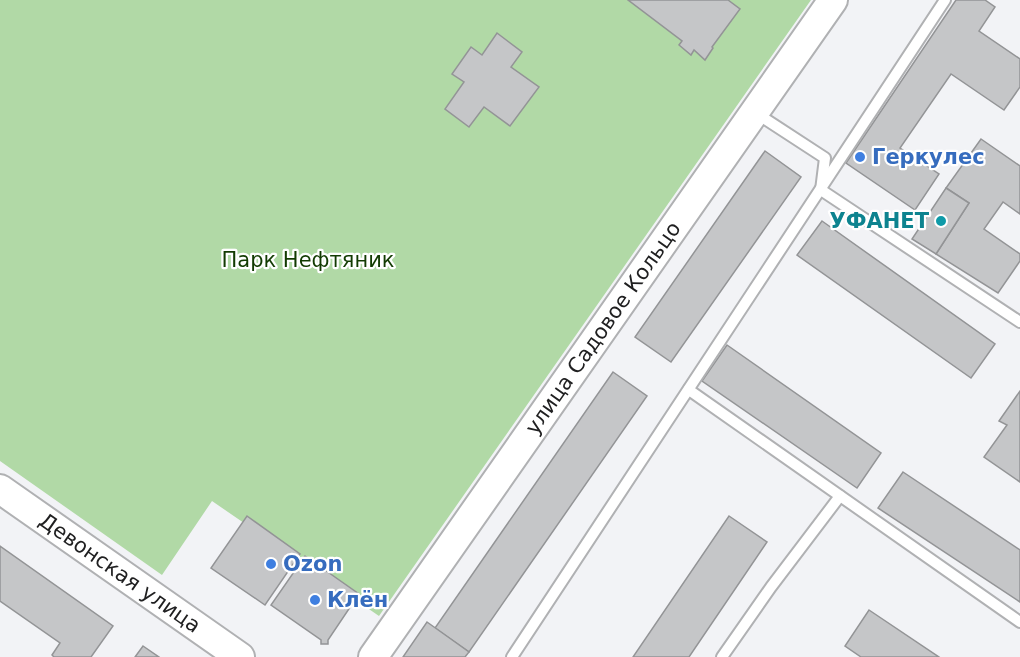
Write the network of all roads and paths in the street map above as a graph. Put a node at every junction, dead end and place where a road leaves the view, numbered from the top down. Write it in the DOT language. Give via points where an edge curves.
graph roads {
  1 [pos="833,0"];
  2 [pos="945,0"];
  3 [pos="754,112"];
  4 [pos="820,190"];
  5 [pos="1020,322"];
  6 [pos="689,389"];
  7 [pos="0,489"];
  8 [pos="840,496"];
  9 [pos="1020,622"];
  10 [pos="240,657"];
  11 [pos="373,657"];
  12 [pos="512,657"];
  13 [pos="722,657"];
  1 -- 3 [label="main road, улица Садовое Кольцо"];
  2 -- 4 [label="lane"];
  3 -- 4 [label="lane" via="825,158"];
  3 -- 11 [label="main road, улица Садовое Кольцо"];
  4 -- 5 [label="lane"];
  4 -- 6 [label="lane"];
  6 -- 8 [label="lane"];
  6 -- 12 [label="lane"];
  7 -- 10 [label="main road, Девонская улица"];
  8 -- 9 [label="lane"];
  8 -- 13 [label="lane"];
}
